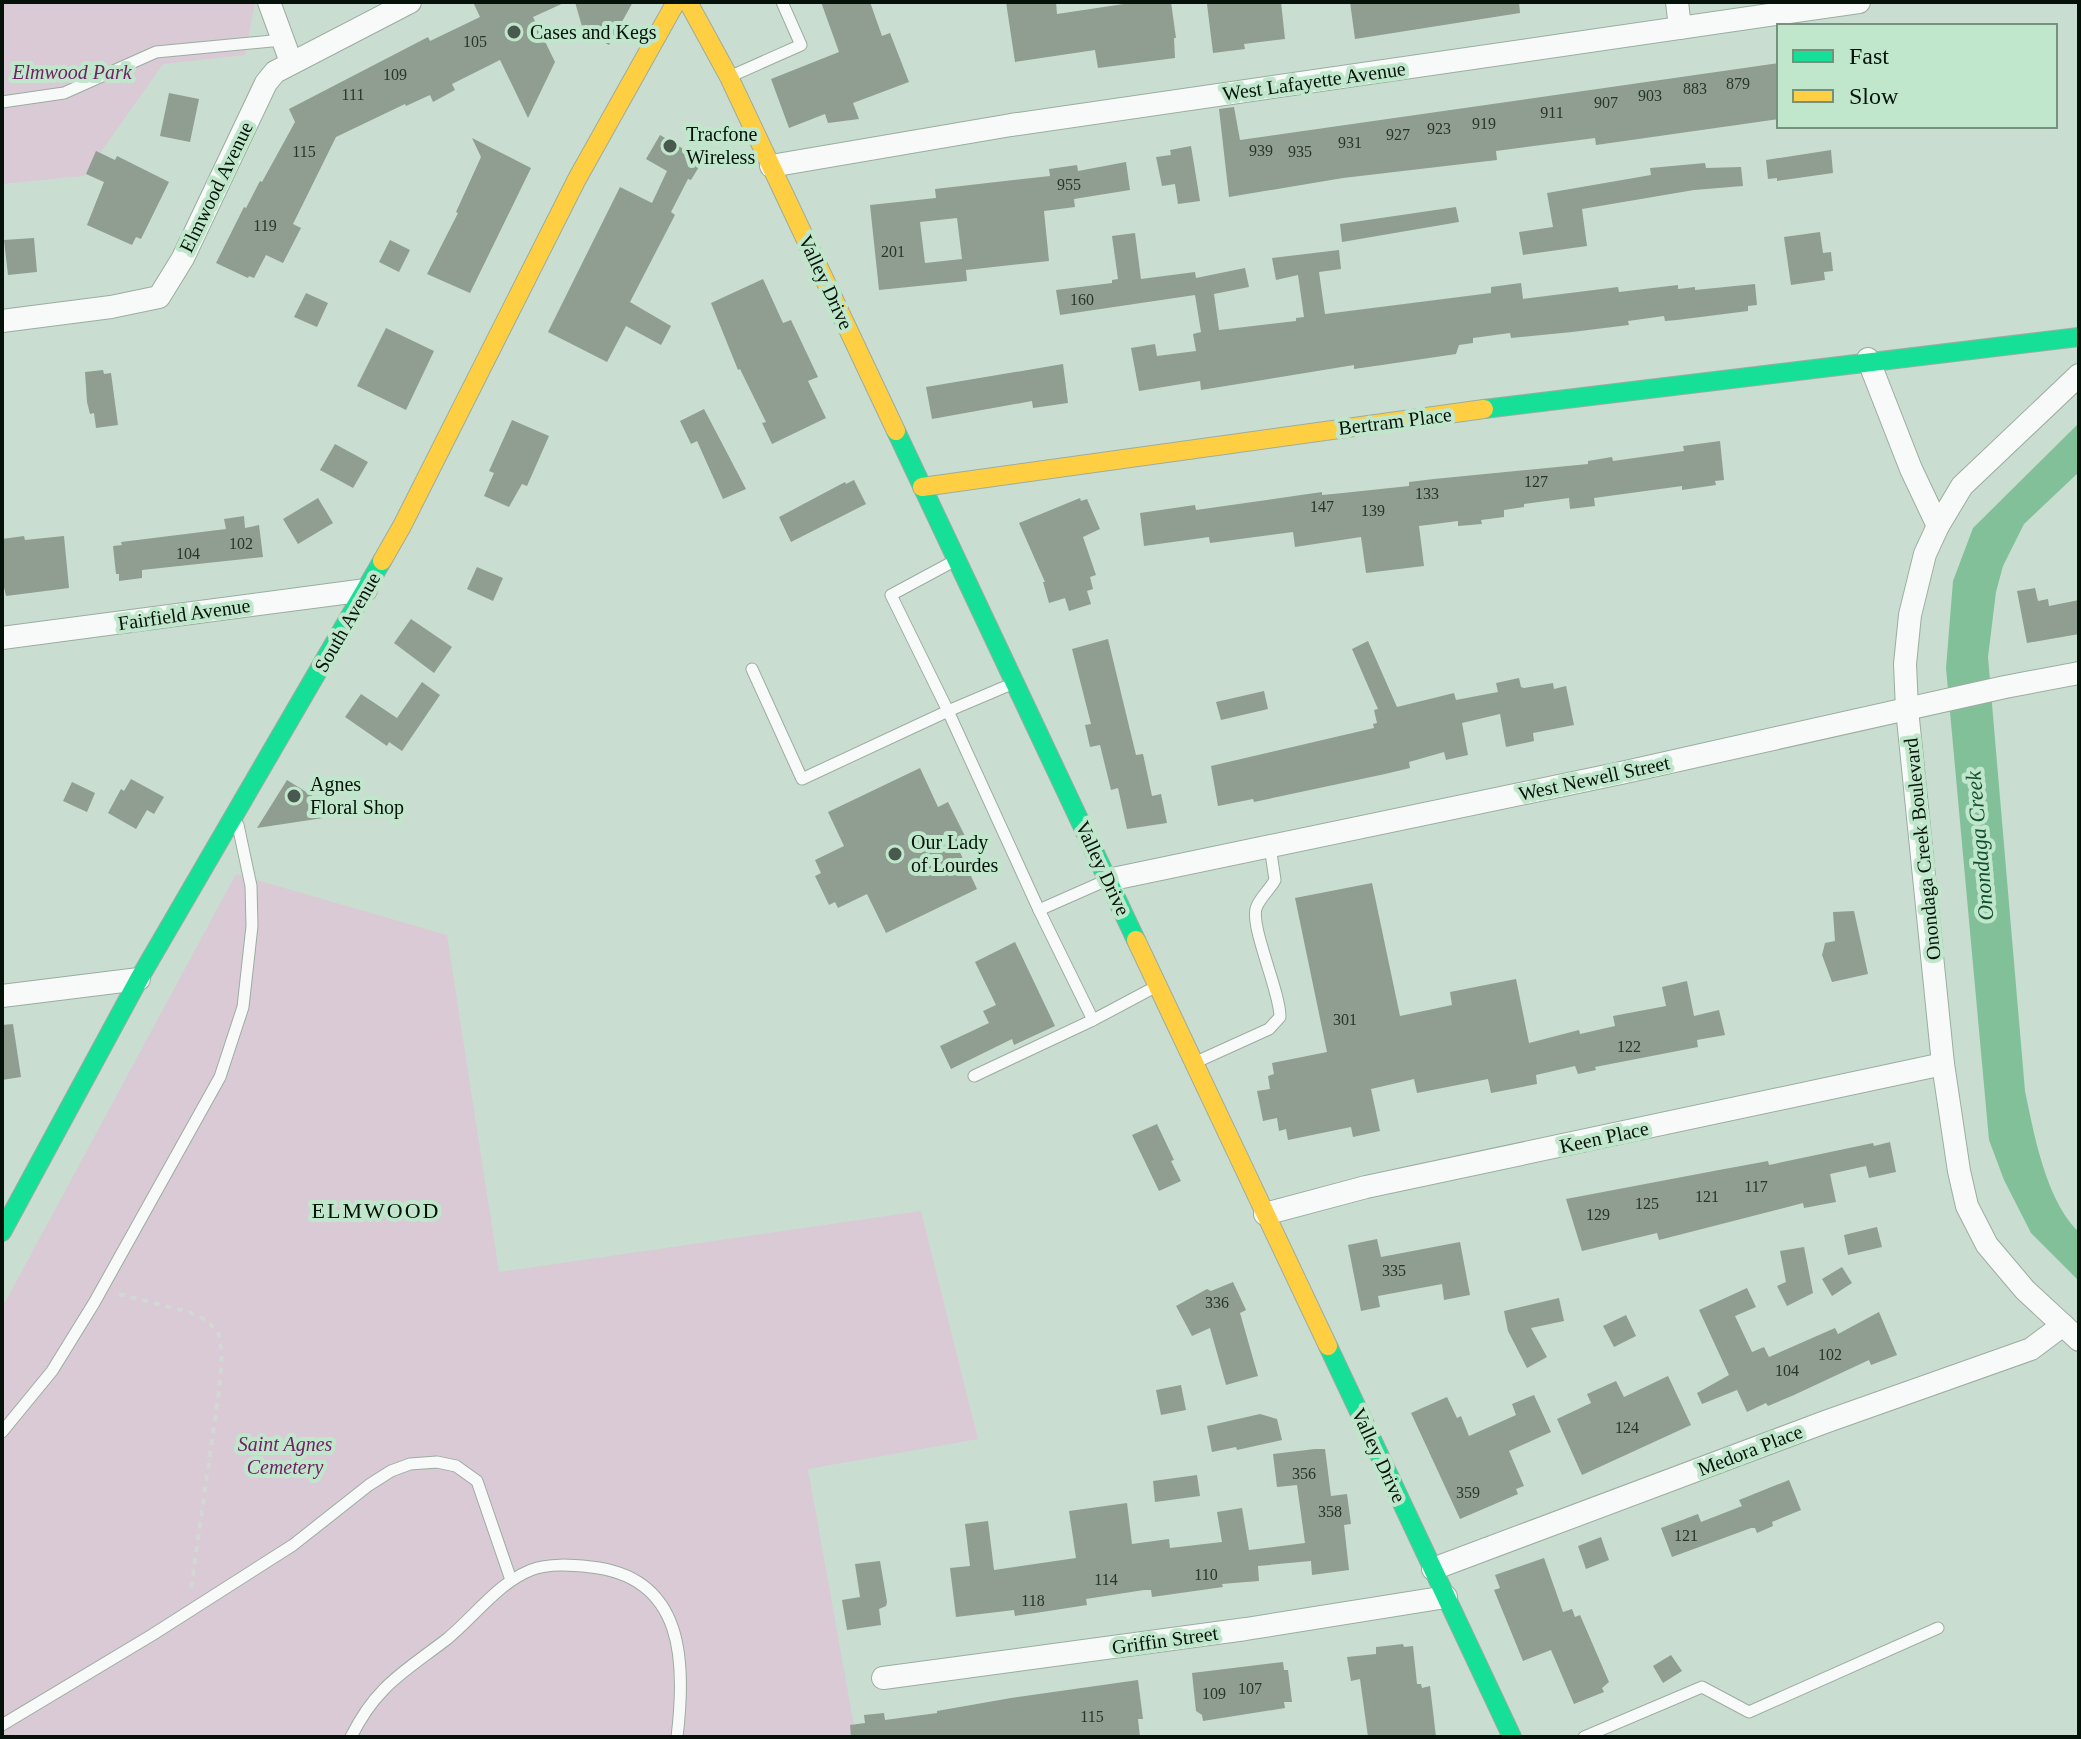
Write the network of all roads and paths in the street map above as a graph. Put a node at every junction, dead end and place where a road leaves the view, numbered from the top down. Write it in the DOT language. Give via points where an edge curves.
graph roads {
  1 [pos="269,2"];
  2 [pos="410,2"];
  3 [pos="676,2"];
  4 [pos="688,2"];
  5 [pos="782,2"];
  6 [pos="1677,2"];
  7 [pos="1859,2"];
  8 [pos="1680,28"];
  9 [pos="282,40"];
  10 [pos="291,62"];
  11 [pos="729,77"];
  12 [pos="2,102"];
  13 [pos="771,166"];
  14 [pos="2,321"];
  15 [pos="2079,337"];
  16 [pos="1868,359"];
  17 [pos="2079,375"];
  18 [pos="922,487"];
  19 [pos="1938,526"];
  20 [pos="957,560"];
  21 [pos="366,590"];
  22 [pos="2,638"];
  23 [pos="752,669"];
  24 [pos="2079,673"];
  25 [pos="1015,683"];
  26 [pos="1907,709"];
  27 [pos="948,711"];
  28 [pos="236,813"];
  29 [pos="1270,846"];
  30 [pos="1108,880"];
  31 [pos="1039,910"];
  32 [pos="139,979"];
  33 [pos="1158,986"];
  34 [pos="2,996"];
  35 [pos="1093,1020"];
  36 [pos="1193,1063"];
  37 [pos="1943,1064"];
  38 [pos="974,1076"];
  39 [pos="1265,1214"];
  40 [pos="2,1232"];
  41 [pos="102,1289"];
  42 [pos="2071,1332"];
  43 [pos="2,1432"];
  44 [pos="1433,1569"];
  45 [pos="511,1580"];
  46 [pos="1446,1597"];
  47 [pos="189,1611"];
  48 [pos="1938,1628"];
  49 [pos="883,1678"];
  50 [pos="2,1725"];
  51 [pos="351,1737"];
  52 [pos="677,1737"];
  53 [pos="1512,1737"];
  54 [pos="1584,1737"];
  1 -- 9 [label="street"];
  2 -- 10 [label="street, Elmwood Avenue"];
  3 -- 21 [label="main road, South Avenue" via="577,179"];
  4 -- 11 [label="main road, Valley Drive"];
  5 -- 11 [label="lane" via="801,45"];
  6 -- 8 [label="street"];
  7 -- 8 [label="street, West Lafayette Avenue"];
  8 -- 13 [label="street, West Lafayette Avenue" via="1026,123"];
  9 -- 10 [label="street"];
  9 -- 12 [label="lane" via="156,52 64,93"];
  10 -- 14 [label="street, Elmwood Avenue" via="266,83 183,258 159,297"];
  11 -- 13 [label="main road, Valley Drive"];
  13 -- 18 [label="main road, Valley Drive"];
  15 -- 16 [label="main road, Bertram Place"];
  16 -- 18 [label="main road, Bertram Place"];
  16 -- 19 [label="street"];
  17 -- 19 [label="street, Onondaga Creek Boulevard" via="1962,486"];
  18 -- 20 [label="main road, Valley Drive"];
  19 -- 26 [label="street, Onondaga Creek Boulevard" via="1910,615"];
  20 -- 25 [label="main road, Valley Drive"];
  20 -- 27 [label="lane" via="891,595"];
  21 -- 22 [label="street, Fairfield Avenue"];
  21 -- 28 [label="main road, South Avenue"];
  23 -- 27 [label="lane" via="802,779"];
  24 -- 26 [label="street, West Newell Street"];
  25 -- 27 [label="lane"];
  25 -- 30 [label="main road, Valley Drive"];
  26 -- 29 [label="street, West Newell Street"];
  26 -- 37 [label="street, Onondaga Creek Boulevard"];
  27 -- 31 [label="lane"];
  28 -- 32 [label="main road, South Avenue"];
  28 -- 41 [label="lane" via="251,886 243,1007 220,1077"];
  29 -- 30 [label="street, West Newell Street"];
  29 -- 36 [label="lane" via="1275,880 1256,907 1254,922 1280,1017 1269,1029"];
  30 -- 31 [label="lane"];
  30 -- 33 [label="main road, Valley Drive"];
  31 -- 35 [label="lane"];
  32 -- 34 [label="street"];
  32 -- 40 [label="main road, South Avenue"];
  33 -- 35 [label="lane"];
  33 -- 36 [label="main road, Valley Drive"];
  35 -- 38 [label="lane"];
  36 -- 39 [label="main road, Valley Drive"];
  37 -- 39 [label="street, Keen Place" via="1366,1187"];
  37 -- 42 [label="street, Onondaga Creek Boulevard" via="1967,1206 1987,1245"];
  39 -- 44 [label="main road, Valley Drive"];
  41 -- 43 [label="lane" via="52,1371"];
  41 -- 47 [label="path" via="189,1312 208,1321 219,1335 219,1391"];
  42 -- 44 [label="street, Medora Place"];
  44 -- 46 [label="main road, Valley Drive"];
  45 -- 47 [label="lane" via="477,1481 456,1466 410,1464 391,1471 293,1545"];
  45 -- 51 [label="lane" via="448,1638 392,1679 364,1711"];
  45 -- 52 [label="lane" via="556,1566 606,1569 639,1584 661,1603 678,1636 682,1675"];
  46 -- 49 [label="street, Griffin Street"];
  46 -- 53 [label="main road, Valley Drive"];
  47 -- 50 [label="lane"];
  48 -- 54 [label="lane" via="1749,1712 1702,1687"];
}
